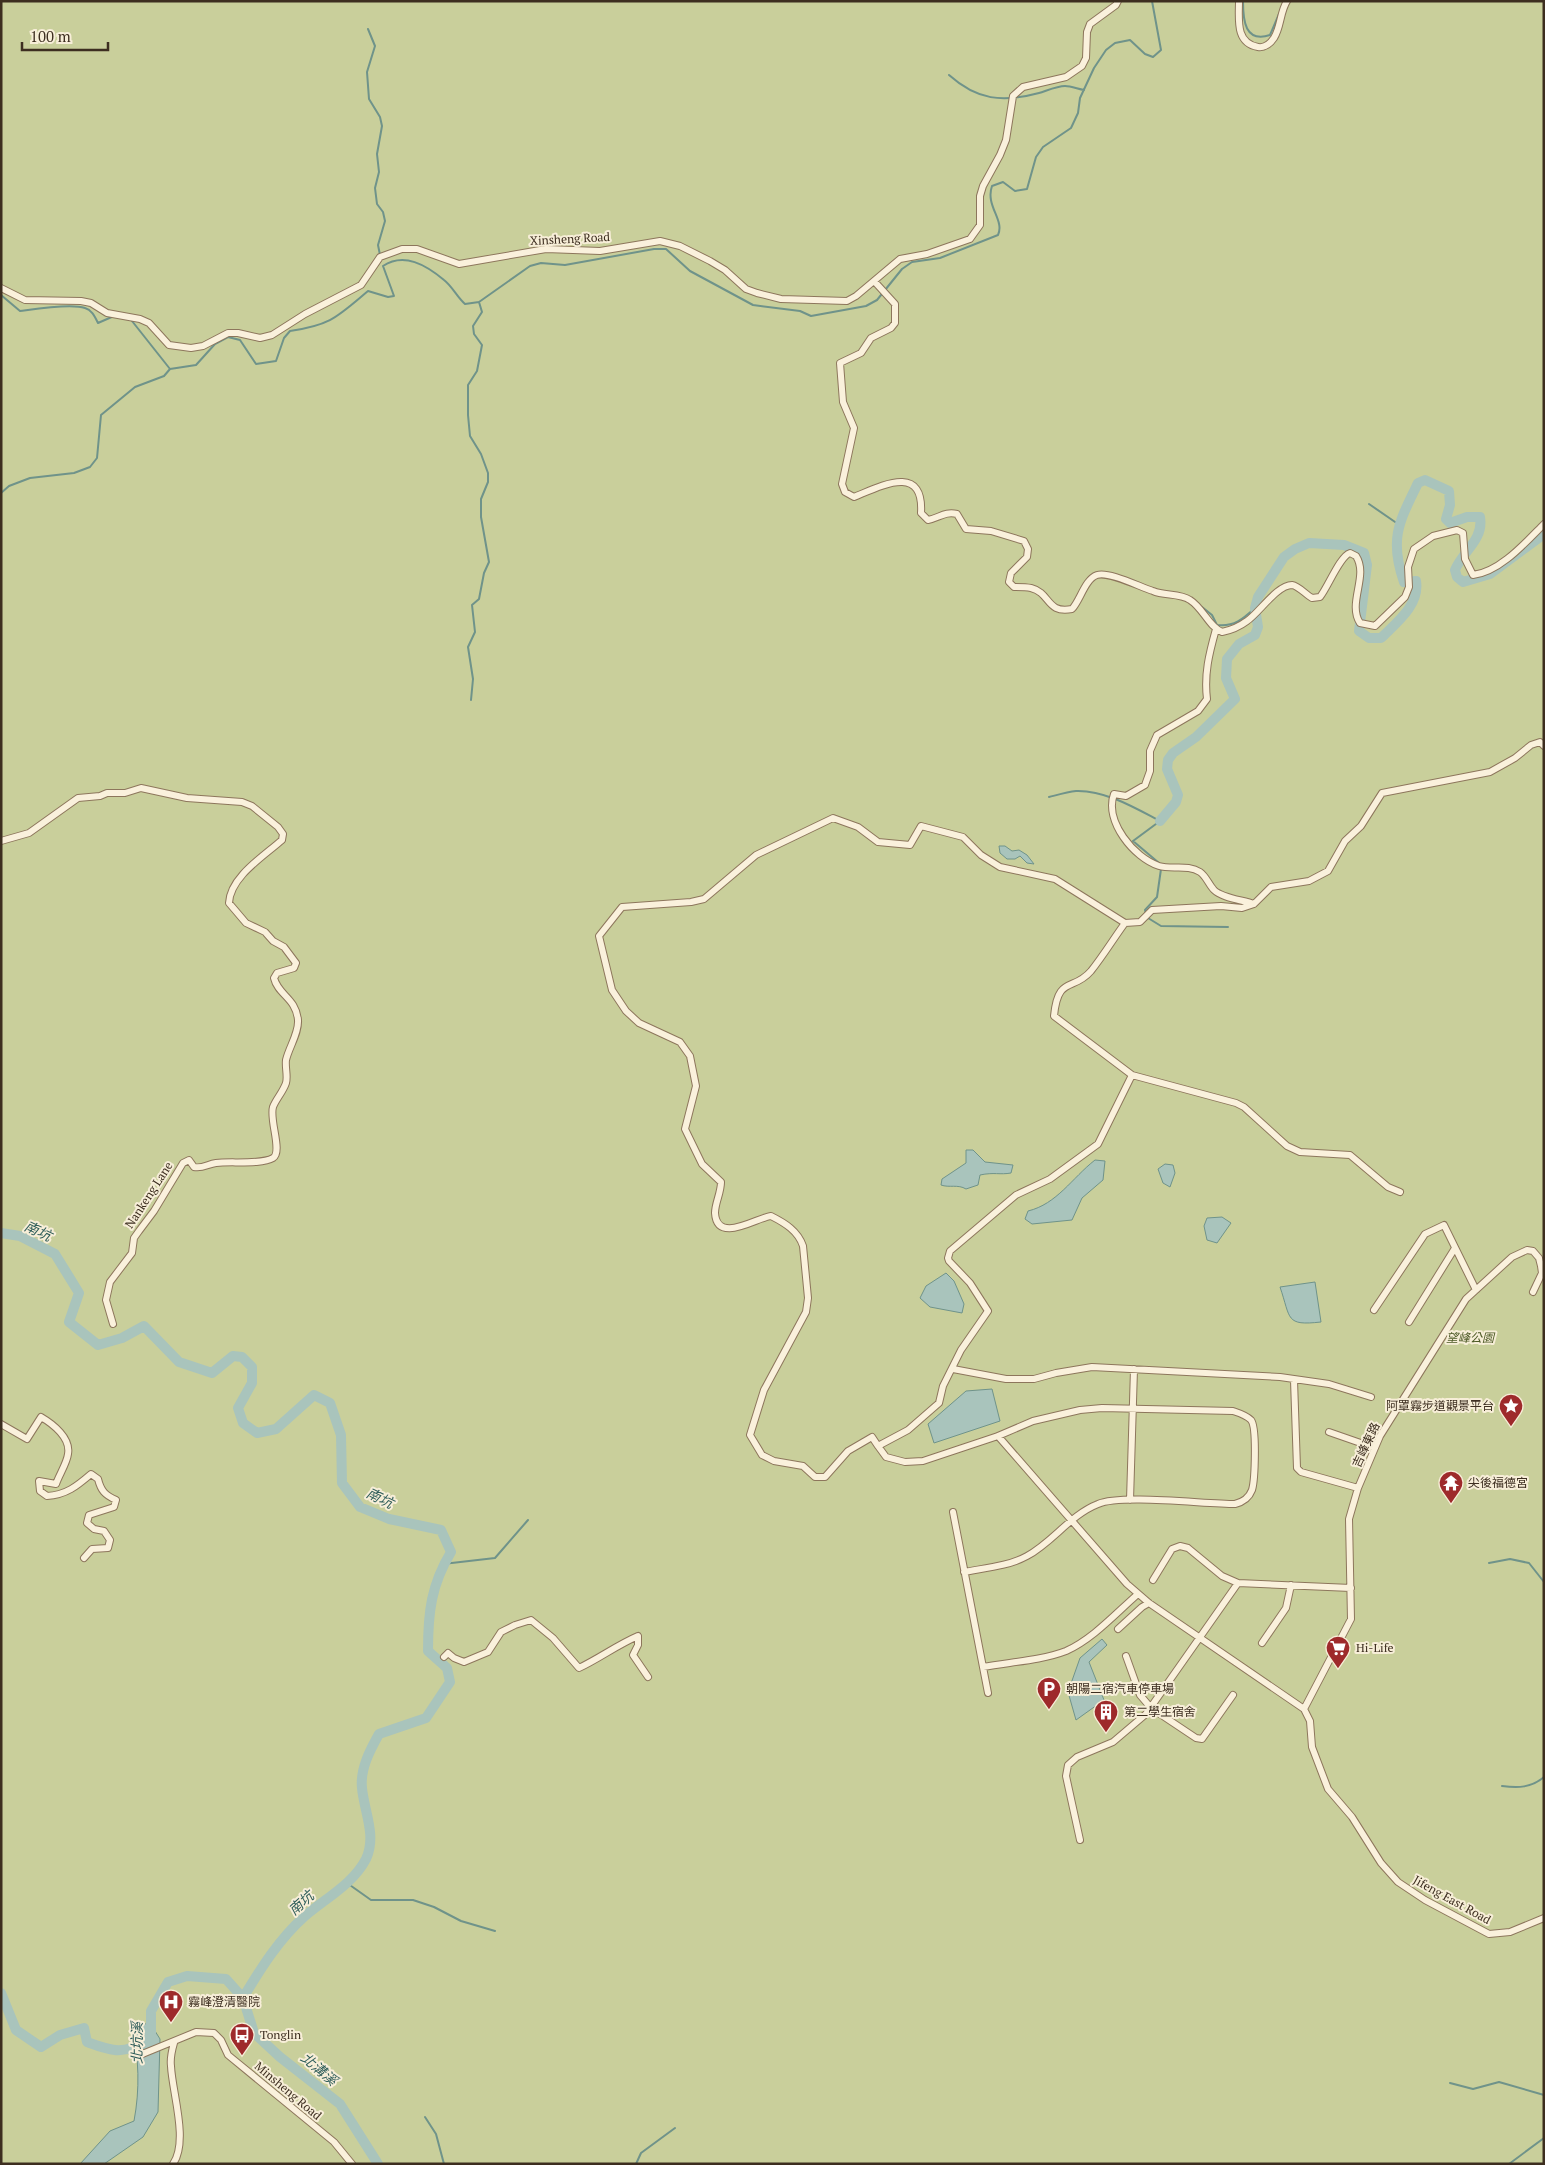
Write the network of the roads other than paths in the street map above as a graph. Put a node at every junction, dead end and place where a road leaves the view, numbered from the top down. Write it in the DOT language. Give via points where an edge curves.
graph roads {
  1 [pos="1118,1"];
  2 [pos="1239,1"];
  3 [pos="1287,1"];
  4 [pos="874,281"];
  5 [pos="1,288"];
  6 [pos="1544,524"];
  7 [pos="1216,629"];
  8 [pos="1544,746"];
  9 [pos="1,841"];
  10 [pos="1254,904"];
  11 [pos="1125,923"];
  12 [pos="1132,1075"];
  13 [pos="1400,1192"];
  14 [pos="1455,1248"];
  15 [pos="1476,1290"];
  16 [pos="1533,1292"];
  17 [pos="1374,1310"];
  18 [pos="1409,1322"];
  19 [pos="113,1324"];
  20 [pos="952,1369"];
  21 [pos="1134,1369"];
  22 [pos="1294,1380"];
  23 [pos="1371,1396"];
  24 [pos="1133,1409"];
  25 [pos="1,1424"];
  26 [pos="1329,1432"];
  27 [pos="998,1436"];
  28 [pos="878,1446"];
  29 [pos="1375,1448"];
  30 [pos="1358,1488"];
  31 [pos="1130,1500"];
  32 [pos="953,1512"];
  33 [pos="1071,1522"];
  34 [pos="84,1558"];
  35 [pos="964,1572"];
  36 [pos="1153,1580"];
  37 [pos="1238,1583"];
  38 [pos="1291,1585"];
  39 [pos="1350,1588"];
  40 [pos="1138,1594"];
  41 [pos="1150,1603"];
  42 [pos="1118,1629"];
  43 [pos="1200,1638"];
  44 [pos="1262,1644"];
  45 [pos="1126,1656"];
  46 [pos="444,1657"];
  47 [pos="982,1667"];
  48 [pos="648,1677"];
  49 [pos="988,1693"];
  50 [pos="1233,1695"];
  51 [pos="1151,1708"];
  52 [pos="1304,1709"];
  53 [pos="1080,1840"];
  54 [pos="1544,1918"];
  55 [pos="174,2043"];
  56 [pos="135,2057"];
  57 [pos="173,2164"];
  58 [pos="352,2164"];
  1 -- 4 [label="street, Xinsheng Road" via="1090,24 1082,66 1066,77 1023,87 1012,99 1006,140 980,196 980,225 970,238 928,254 900,260"];
  2 -- 3 [label="street" via="1242,38 1247,44 1260,48 1273,40"];
  4 -- 5 [label="street, Xinsheng Road" via="847,301 781,299 746,289 710,261 680,246 660,241 600,251 546,249 459,264 417,248 402,249 382,256 361,285 305,314 272,336 260,338 228,334 203,346 179,348 169,345 150,323 111,314 81,301 25,300"];
  4 -- 7 [label="street" via="896,304 895,323 871,338 861,353 843,361 839,368 843,402 854,428 842,484 846,492 854,497 893,481 907,482 922,498 921,513 928,520 946,512 953,513 966,529 992,531 1024,541 1027,557 1011,573 1009,582 1014,587 1040,592 1061,612 1072,609 1096,575 1108,575 1163,595 1189,599"];
  6 -- 7 [label="street" via="1498,564 1473,575 1464,557 1463,533 1457,530 1433,536 1414,549 1408,567 1409,587 1405,597 1375,626 1360,623 1355,616 1360,566 1356,556 1350,553 1343,557 1320,597 1312,598 1297,586 1287,586 1238,628 1222,632"];
  7 -- 10 [label="street" via="1206,667 1207,699 1198,711 1157,735 1150,751 1150,771 1145,785 1126,796 1114,794 1110,803 1117,830 1157,865 1201,872 1216,892"];
  8 -- 10 [label="street" via="1540,742 1531,745 1516,758 1490,772 1382,793 1361,826 1345,841 1328,871 1308,881 1271,887"];
  9 -- 19 [label="street, Nankeng Lane" via="29,833 78,798 141,788 187,798 242,802 278,826 283,834 282,840 230,890 229,903 246,923 265,932 284,947 296,963 294,968 277,973 274,978 276,986 295,1005 298,1022 286,1060 287,1082 273,1108 278,1153 273,1158 235,1164 216,1163 200,1168 194,1168 188,1160 183,1163 134,1238 132,1253 110,1282 106,1300"];
  10 -- 11 [label="street" via="1242,908 1169,908 1150,912 1140,922"];
  11 -- 12 [label="street" via="1089,973 1062,989 1054,1016"];
  11 -- 28 [label="street" via="1055,878 1000,867 963,838 921,826 910,845 878,842 858,827 833,818 756,855 704,899 622,907 599,936 612,990 626,1011 639,1023 680,1042 690,1056 696,1086 685,1129 702,1164 721,1182 715,1213 719,1222 726,1228 735,1229 771,1216 786,1223 801,1239 808,1298 806,1312 764,1390 750,1435 762,1455 774,1461 803,1466 815,1477 825,1476 848,1451 872,1437"];
  12 -- 13 [label="street" via="1236,1103 1287,1146 1300,1152 1350,1155 1388,1188"];
  12 -- 20 [label="street" via="1098,1144 1050,1179 1016,1195 950,1251 949,1261 970,1283 988,1311"];
  14 -- 15 [label="street"];
  14 -- 17 [label="street" via="1444,1225 1425,1234"];
  14 -- 18 [label="street"];
  15 -- 16 [label="street, 吉峰東路" via="1512,1257 1527,1250 1533,1251 1541,1266 1542,1274"];
  15 -- 29 [label="street, 吉峰東路" via="1466,1299"];
  20 -- 21 [label="street" via="1006,1379 1034,1379 1092,1368"];
  20 -- 28 [label="street" via="935,1409 908,1430"];
  21 -- 22 [label="street"];
  21 -- 24 [label="street"];
  22 -- 23 [label="street" via="1329,1384"];
  22 -- 30 [label="street" via="1297,1468 1301,1472"];
  24 -- 27 [label="street" via="1080,1410 1033,1421"];
  24 -- 31 [label="street"];
  24 -- 31 [label="street" via="1233,1412 1252,1420 1254,1430 1252,1489 1243,1502"];
  25 -- 34 [label="street" via="27,1440 41,1417 52,1423 66,1440 68,1453 56,1484 39,1482 40,1491 47,1496 60,1495 91,1474 98,1479 100,1489 116,1500 114,1507 89,1515 87,1524 104,1530 110,1540 108,1548 92,1549"];
  26 -- 29 [label="street"];
  27 -- 28 [label="street" via="923,1461 906,1462 886,1457"];
  27 -- 33 [label="street"];
  29 -- 30 [label="street, 吉峰東路"];
  30 -- 39 [label="street, 吉峰東路" via="1349,1519"];
  31 -- 33 [label="street" via="1099,1503"];
  32 -- 35 [label="street"];
  33 -- 35 [label="street" via="1026,1557"];
  33 -- 40 [label="street"];
  35 -- 47 [label="street"];
  36 -- 37 [label="street" via="1172,1549 1180,1546 1188,1548 1222,1576"];
  37 -- 38 [label="street"];
  37 -- 43 [label="street"];
  38 -- 39 [label="street"];
  38 -- 44 [label="street" via="1286,1608"];
  39 -- 52 [label="street, 吉峰東路" via="1351,1619"];
  40 -- 41 [label="street"];
  40 -- 47 [label="street" via="1066,1651"];
  41 -- 42 [label="street"];
  41 -- 43 [label="street"];
  43 -- 51 [label="street"];
  43 -- 52 [label="street"];
  45 -- 51 [label="street" via="1140,1695"];
  46 -- 48 [label="street" via="448,1653 464,1662 488,1652 502,1632 531,1620 553,1638 579,1668 638,1636 633,1655"];
  47 -- 49 [label="street"];
  50 -- 51 [label="street" via="1202,1739"];
  51 -- 53 [label="street" via="1113,1742 1076,1757 1068,1765 1066,1776"];
  52 -- 54 [label="street" via="1310,1721 1312,1747 1328,1789 1398,1882 1489,1934 1510,1932"];
  55 -- 56 [label="street"];
  55 -- 57 [label="street" via="170,2064 180,2128 179,2148"];
  55 -- 58 [label="street, Minsheng Road" via="196,2032 214,2033 228,2055 334,2142"];
}
